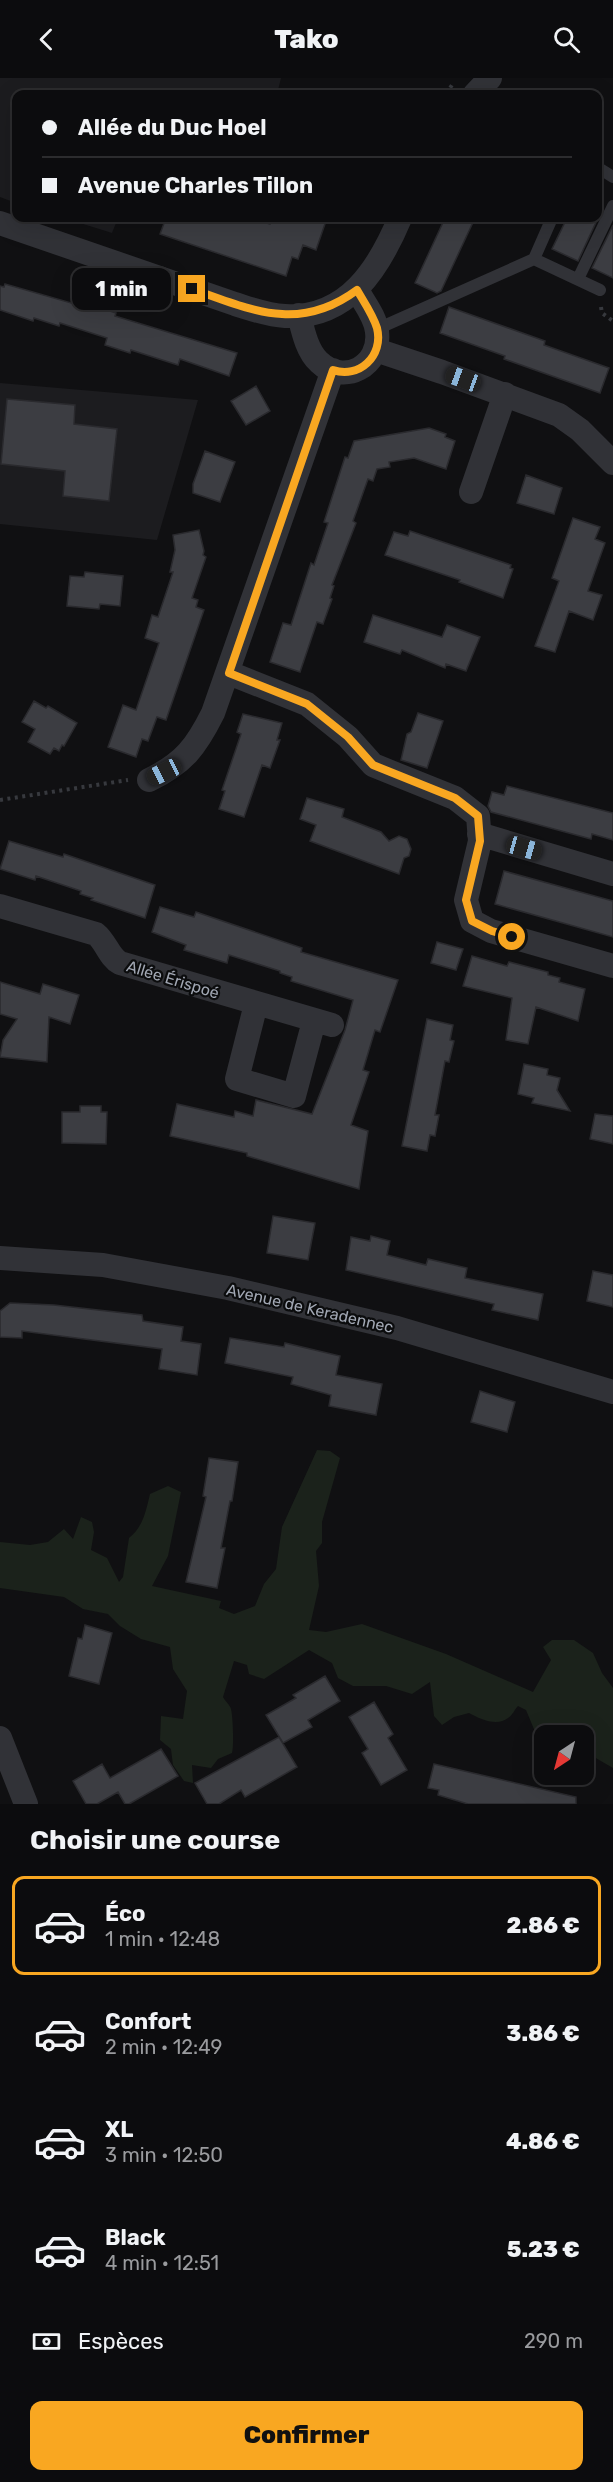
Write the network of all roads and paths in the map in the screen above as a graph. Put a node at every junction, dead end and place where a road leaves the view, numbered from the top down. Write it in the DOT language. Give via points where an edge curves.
graph roads {
  1 [pos="613,206"];
  2 [pos="398,222"];
  3 [pos="550,222"];
  4 [pos="0,223"];
  5 [pos="534,260"];
  6 [pos="578,279"];
  7 [pos="357,290"];
  8 [pos="600,290"];
  9 [pos="299,315"];
  10 [pos="376,340"];
  11 [pos="333,370"];
  12 [pos="505,394"];
  13 [pos="613,463"];
  14 [pos="471,492"];
  15 [pos="229,673"];
  16 [pos="149,780"];
  17 [pos="0,800"];
  18 [pos="479,834"];
  19 [pos="613,874"];
  20 [pos="0,906"];
  21 [pos="613,966"];
  22 [pos="256,1005"];
  23 [pos="0,1258"];
  24 [pos="613,1392"];
  25 [pos="0,1738"];
  26 [pos="26,1804"];
  1 -- 6 [label="lane"];
  2 -- 7 [label="street" via="386,250"];
  3 -- 5 [label="lane"];
  4 -- 9 [label="street" via="235,304 272,315"];
  5 -- 6 [label="lane"];
  5 -- 10 [label="lane"];
  6 -- 8 [label="lane"];
  7 -- 9 [label="street" via="337,303"];
  7 -- 10 [label="street"];
  9 -- 11 [label="street" via="309,348 317,360"];
  10 -- 11 [label="street" via="365,366 346,373"];
  10 -- 12 [label="street"];
  11 -- 15 [label="street"];
  12 -- 13 [label="street" via="559,415"];
  12 -- 14 [label="street"];
  15 -- 16 [label="street" via="197,744 176,765"];
  15 -- 18 [label="street" via="307,704 348,737 373,765 455,798 478,816"];
  16 -- 17 [label="path" via="141,778"];
  18 -- 19 [label="street"];
  18 -- 21 [label="street" via="466,900 472,921 492,931"];
  20 -- 22 [label="street, Allée Érispoé" via="96,934 120,963"];
  22 -- 22 [label="street, Allée Érispoé" via="323,1023 294,1096 237,1079"];
  23 -- 24 [label="street, Avenue de Keradennec" via="103,1265 228,1288 398,1328"];
  25 -- 26 [label="street"];
}
